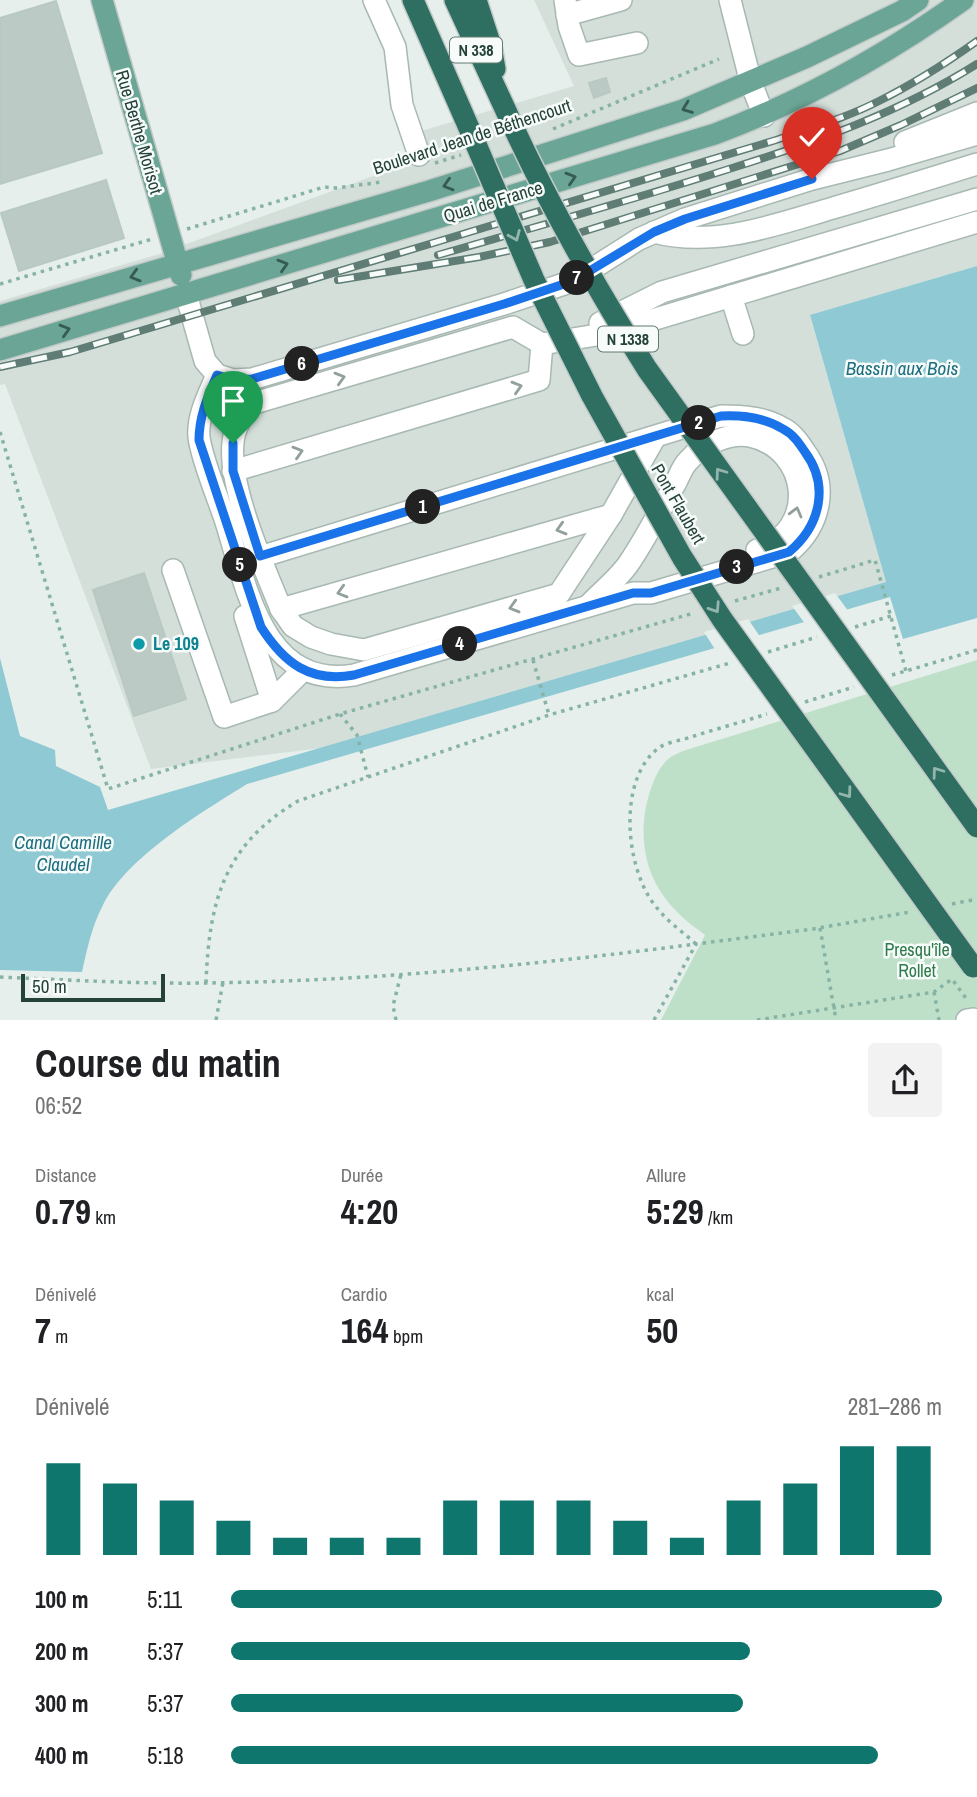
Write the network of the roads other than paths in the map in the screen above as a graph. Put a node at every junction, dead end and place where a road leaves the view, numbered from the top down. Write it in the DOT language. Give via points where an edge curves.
graph roads {
  1 [pos="102,0"];
  2 [pos="374,0"];
  3 [pos="414,0"];
  4 [pos="455,0"];
  5 [pos="476,0"];
  6 [pos="621,0"];
  7 [pos="730,0"];
  8 [pos="918,0"];
  9 [pos="962,0"];
  10 [pos="566,8"];
  11 [pos="637,43"];
  12 [pos="751,83"];
  13 [pos="504,106"];
  14 [pos="977,113"];
  15 [pos="764,116"];
  16 [pos="977,134"];
  17 [pos="426,160"];
  18 [pos="977,164"];
  19 [pos="812,179"];
  20 [pos="977,199"];
  21 [pos="977,222"];
  22 [pos="654,232"];
  23 [pos="178,263"];
  24 [pos="187,294"];
  25 [pos="731,296"];
  26 [pos="1,312"];
  27 [pos="743,334"];
  28 [pos="542,344"];
  29 [pos="0,350"];
  30 [pos="217,375"];
  31 [pos="200,424"];
  32 [pos="655,437"];
  33 [pos="233,471"];
  34 [pos="611,515"];
  35 [pos="260,556"];
  36 [pos="173,570"];
  37 [pos="633,593"];
  38 [pos="587,607"];
  39 [pos="281,610"];
  40 [pos="304,669"];
  41 [pos="272,701"];
  42 [pos="977,827"];
  43 [pos="977,972"];
  1 -- 23 [label="main road, Rue Berthe Morisot"];
  2 -- 17 [label="street" via="395,47 402,105"];
  3 -- 43 [label="highway, Pont Flaubert / N 1338, one-way, bridge" via="534,281 598,408 682,557 722,620"];
  4 -- 13 [label="highway, N 338"];
  5 -- 13 [label="highway"];
  6 -- 10 [label="street"];
  7 -- 12 [label="street"];
  8 -- 12 [label="main road, Quai de France"];
  9 -- 15 [label="main road, Quai de France" via="866,64"];
  10 -- 11 [label="street" via="579,55"];
  12 -- 15 [label="street"];
  12 -- 23 [label="main road, Quai de France, one-way" via="567,148"];
  42 -- 13 [label="highway, N 1338, one-way, bridge" via="647,369 544,193"];
  14 -- 19 [label="street"];
  24 -- 15 [label="main road, Quai de France, one-way"];
  16 -- 19 [label="street"];
  18 -- 22 [label="street" via="754,231 705,238"];
  19 -- 22 [label="street"];
  20 -- 28 [label="street" via="662,292 605,321"];
  21 -- 25 [label="street"];
  22 -- 30 [label="street" via="573,281 504,304 252,379"];
  23 -- 24 [label="main road, Rue Berthe Morisot"];
  23 -- 26 [label="main road, Quai de France, one-way"];
  29 -- 24 [label="main road, Quai de France, one-way"];
  24 -- 30 [label="street" via="205,361"];
  25 -- 27 [label="street"];
  25 -- 28 [label="street" via="609,333"];
  33 -- 28 [label="street, one-way" via="539,380"];
  33 -- 28 [label="street, one-way" via="235,431 251,404 513,327"];
  30 -- 31 [label="street"];
  31 -- 40 [label="street" via="199,440 261,627 283,656"];
  31 -- 41 [label="street" via="189,435 191,444"];
  32 -- 34 [label="street"];
  32 -- 35 [label="street"];
  32 -- 37 [label="street" via="721,416 764,419 785,429 810,458 819,485 818,507 809,531 789,552 651,593"];
  33 -- 35 [label="street"];
  34 -- 39 [label="street, one-way"];
  34 -- 39 [label="street, one-way" via="559,594 365,650 311,637 293,626"];
  35 -- 39 [label="street"];
  36 -- 41 [label="street" via="224,717"];
  37 -- 38 [label="street"];
  37 -- 38 [label="street, one-way" via="648,583 769,547 783,537 797,516 800,492 794,471 771,443 747,435 713,442 685,463 629,564"];
  38 -- 40 [label="street" via="354,675 327,676"];
  40 -- 41 [label="street"];
}
